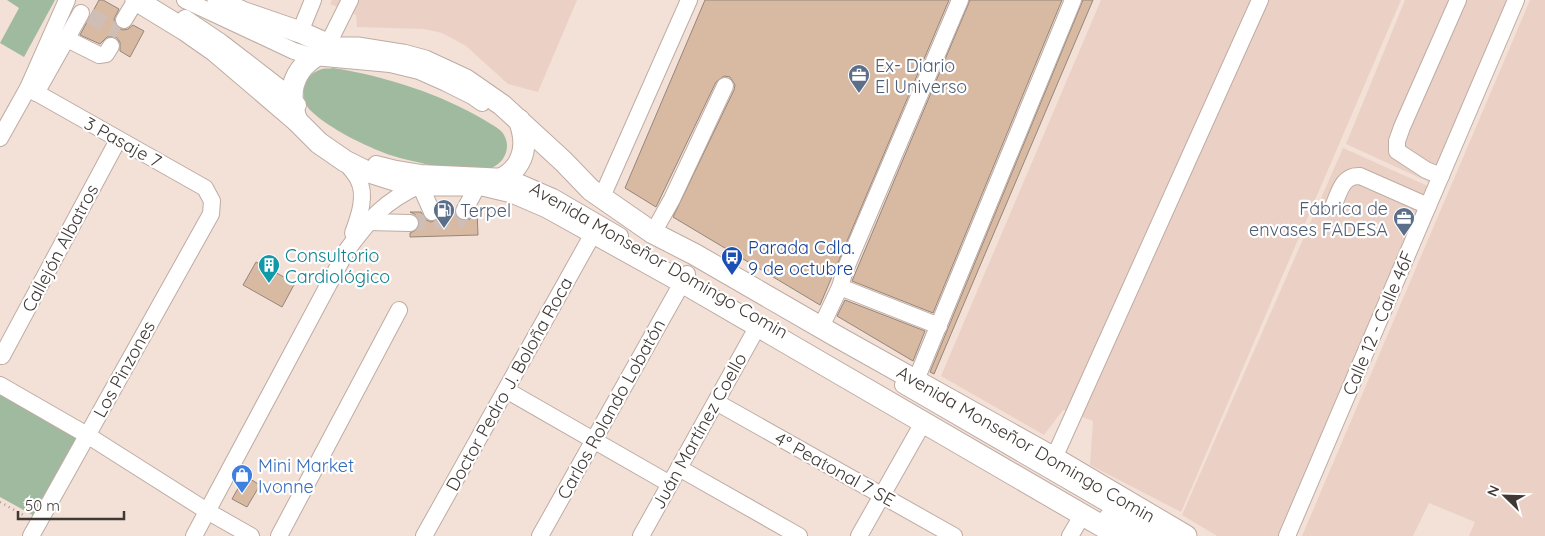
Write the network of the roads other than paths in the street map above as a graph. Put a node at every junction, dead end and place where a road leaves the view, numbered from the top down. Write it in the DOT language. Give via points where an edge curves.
graph roads {
  1 [pos="67,0"];
  2 [pos="136,0"];
  3 [pos="155,0"];
  4 [pos="186,0"];
  5 [pos="218,0"];
  6 [pos="313,0"];
  7 [pos="350,0"];
  8 [pos="689,0"];
  9 [pos="960,0"];
  10 [pos="1073,0"];
  11 [pos="1260,0"];
  12 [pos="1458,0"];
  13 [pos="1516,0"];
  14 [pos="86,10"];
  15 [pos="124,20"];
  16 [pos="300,32"];
  17 [pos="67,39"];
  18 [pos="111,46"];
  19 [pos="326,49"];
  20 [pos="724,86"];
  21 [pos="32,91"];
  22 [pos="292,97"];
  23 [pos="297,121"];
  24 [pos="521,128"];
  25 [pos="0,138"];
  26 [pos="118,140"];
  27 [pos="345,161"];
  28 [pos="507,176"];
  29 [pos="1441,176"];
  30 [pos="420,185"];
  31 [pos="481,185"];
  32 [pos="601,199"];
  33 [pos="212,201"];
  34 [pos="1333,206"];
  35 [pos="1428,206"];
  36 [pos="464,211"];
  37 [pos="432,212"];
  38 [pos="368,222"];
  39 [pos="410,223"];
  40 [pos="594,232"];
  41 [pos="654,233"];
  42 [pos="347,250"];
  43 [pos="685,278"];
  44 [pos="840,287"];
  45 [pos="400,310"];
  46 [pos="758,326"];
  47 [pos="939,326"];
  48 [pos="821,327"];
  49 [pos="2,356"];
  50 [pos="916,380"];
  51 [pos="0,385"];
  52 [pos="506,390"];
  53 [pos="716,402"];
  54 [pos="924,421"];
  55 [pos="87,435"];
  56 [pos="594,440"];
  57 [pos="1054,458"];
  58 [pos="679,468"];
  59 [pos="670,484"];
  60 [pos="882,496"];
  61 [pos="207,511"];
  62 [pos="1090,524"];
  63 [pos="34,529"];
  64 [pos="194,536"];
  65 [pos="251,536"];
  66 [pos="279,536"];
  67 [pos="424,536"];
  68 [pos="540,536"];
  69 [pos="641,536"];
  70 [pos="799,536"];
  71 [pos="859,536"];
  72 [pos="954,536"];
  73 [pos="1070,536"];
  74 [pos="1119,536"];
  75 [pos="1139,536"];
  76 [pos="1163,536"];
  77 [pos="1186,536"];
  78 [pos="1287,536"];
  1 -- 21 [label="street"];
  2 -- 15 [label="street"];
  2 -- 23 [label="main road, Avenida Monseñor Domingo Comin" via="215,51"];
  3 -- 22 [label="street, Avenida Monseñor Domingo Comin" via="222,43"];
  4 -- 19 [label="street, Avenida Monseñor Domingo Comin" via="294,51"];
  5 -- 16 [label="main road, Avenida Monseñor Domingo Comin"];
  6 -- 16 [label="street"];
  7 -- 19 [label="street"];
  8 -- 32 [label="street"];
  9 -- 44 [label="street"];
  10 -- 47 [label="street"];
  11 -- 57 [label="street"];
  12 -- 29 [label="street" via="1397,141 1397,151"];
  13 -- 29 [label="street, Calle 12 - Calle 46F"];
  14 -- 17 [label="street"];
  16 -- 19 [label="main road, Avenida Monseñor Domingo Comin"];
  17 -- 18 [label="street" via="99,55 106,54"];
  17 -- 21 [label="street"];
  19 -- 22 [label="main road" via="298,74"];
  19 -- 24 [label="main road, Avenida Monseñor Domingo Comin" via="381,51 425,61 478,88 502,105"];
  20 -- 41 [label="street"];
  21 -- 25 [label="street"];
  21 -- 26 [label="street, 3 Pasaje 7"];
  22 -- 23 [label="main road"];
  22 -- 28 [label="street, Avenida Monseñor Domingo Comin" via="311,123 344,150 366,161 420,173"];
  23 -- 27 [label="main road, Avenida Monseñor Domingo Comin" via="319,143"];
  24 -- 28 [label="main road" via="522,157"];
  24 -- 32 [label="main road, Avenida Monseñor Domingo Comin"];
  24 -- 76 [label="street, Avenida Monseñor Domingo Comin" via="580,192 610,215"];
  26 -- 33 [label="street, 3 Pasaje 7" via="205,188"];
  26 -- 49 [label="street, Callejón Albatros"];
  27 -- 30 [label="main road, Avenida Monseñor Domingo Comin" via="381,177"];
  27 -- 42 [label="street" via="359,180 362,201"];
  28 -- 31 [label="main road"];
  28 -- 43 [label="street, Avenida Monseñor Domingo Comin" via="554,197"];
  29 -- 35 [label="street, Calle 12 - Calle 46F"];
  30 -- 31 [label="main road, Avenida Monseñor Domingo Comin"];
  30 -- 37 [label="street"];
  30 -- 38 [label="street" via="383,206"];
  31 -- 36 [label="street"];
  31 -- 40 [label="main road, Avenida Monseñor Domingo Comin" via="528,198"];
  32 -- 41 [label="main road, Avenida Monseñor Domingo Comin"];
  33 -- 55 [label="street, Los Pinzones" via="211,214"];
  34 -- 35 [label="street" via="1345,180 1360,176"];
  35 -- 78 [label="street, Calle 12 - Calle 46F"];
  38 -- 39 [label="street"];
  38 -- 42 [label="street"];
  40 -- 43 [label="main road, Avenida Monseñor Domingo Comin"];
  40 -- 52 [label="street, Doctor Pedro J. Boloña Roca"];
  41 -- 48 [label="main road, Avenida Monseñor Domingo Comin"];
  42 -- 61 [label="street"];
  43 -- 46 [label="main road, Avenida Monseñor Domingo Comin"];
  43 -- 56 [label="street, Carlos Rolando Lobatón"];
  43 -- 75 [label="street, Avenida Monseñor Domingo Comin"];
  44 -- 47 [label="street"];
  44 -- 48 [label="street"];
  45 -- 66 [label="street"];
  46 -- 53 [label="street, Juán Martínez Coello"];
  46 -- 54 [label="main road, Avenida Monseñor Domingo Comin"];
  47 -- 50 [label="street"];
  48 -- 50 [label="main road, Avenida Monseñor Domingo Comin"];
  50 -- 57 [label="main road, Avenida Monseñor Domingo Comin"];
  51 -- 55 [label="street"];
  52 -- 56 [label="street"];
  52 -- 67 [label="street, Doctor Pedro J. Boloña Roca"];
  53 -- 58 [label="street, Juán Martínez Coello"];
  53 -- 60 [label="street, 4° Peatonal 7 SE"];
  54 -- 60 [label="street"];
  54 -- 62 [label="main road, Avenida Monseñor Domingo Comin"];
  55 -- 61 [label="street"];
  55 -- 63 [label="street, Los Pinzones"];
  56 -- 59 [label="street"];
  56 -- 68 [label="street, Carlos Rolando Lobatón"];
  57 -- 77 [label="main road, Avenida Monseñor Domingo Comin"];
  58 -- 59 [label="street, Juán Martínez Coello"];
  58 -- 70 [label="street"];
  59 -- 69 [label="street, Juán Martínez Coello"];
  60 -- 71 [label="street"];
  60 -- 72 [label="street, 4° Peatonal 7 SE"];
  61 -- 64 [label="street"];
  61 -- 65 [label="street"];
  62 -- 73 [label="street"];
  62 -- 74 [label="main road, Avenida Monseñor Domingo Comin"];
}
